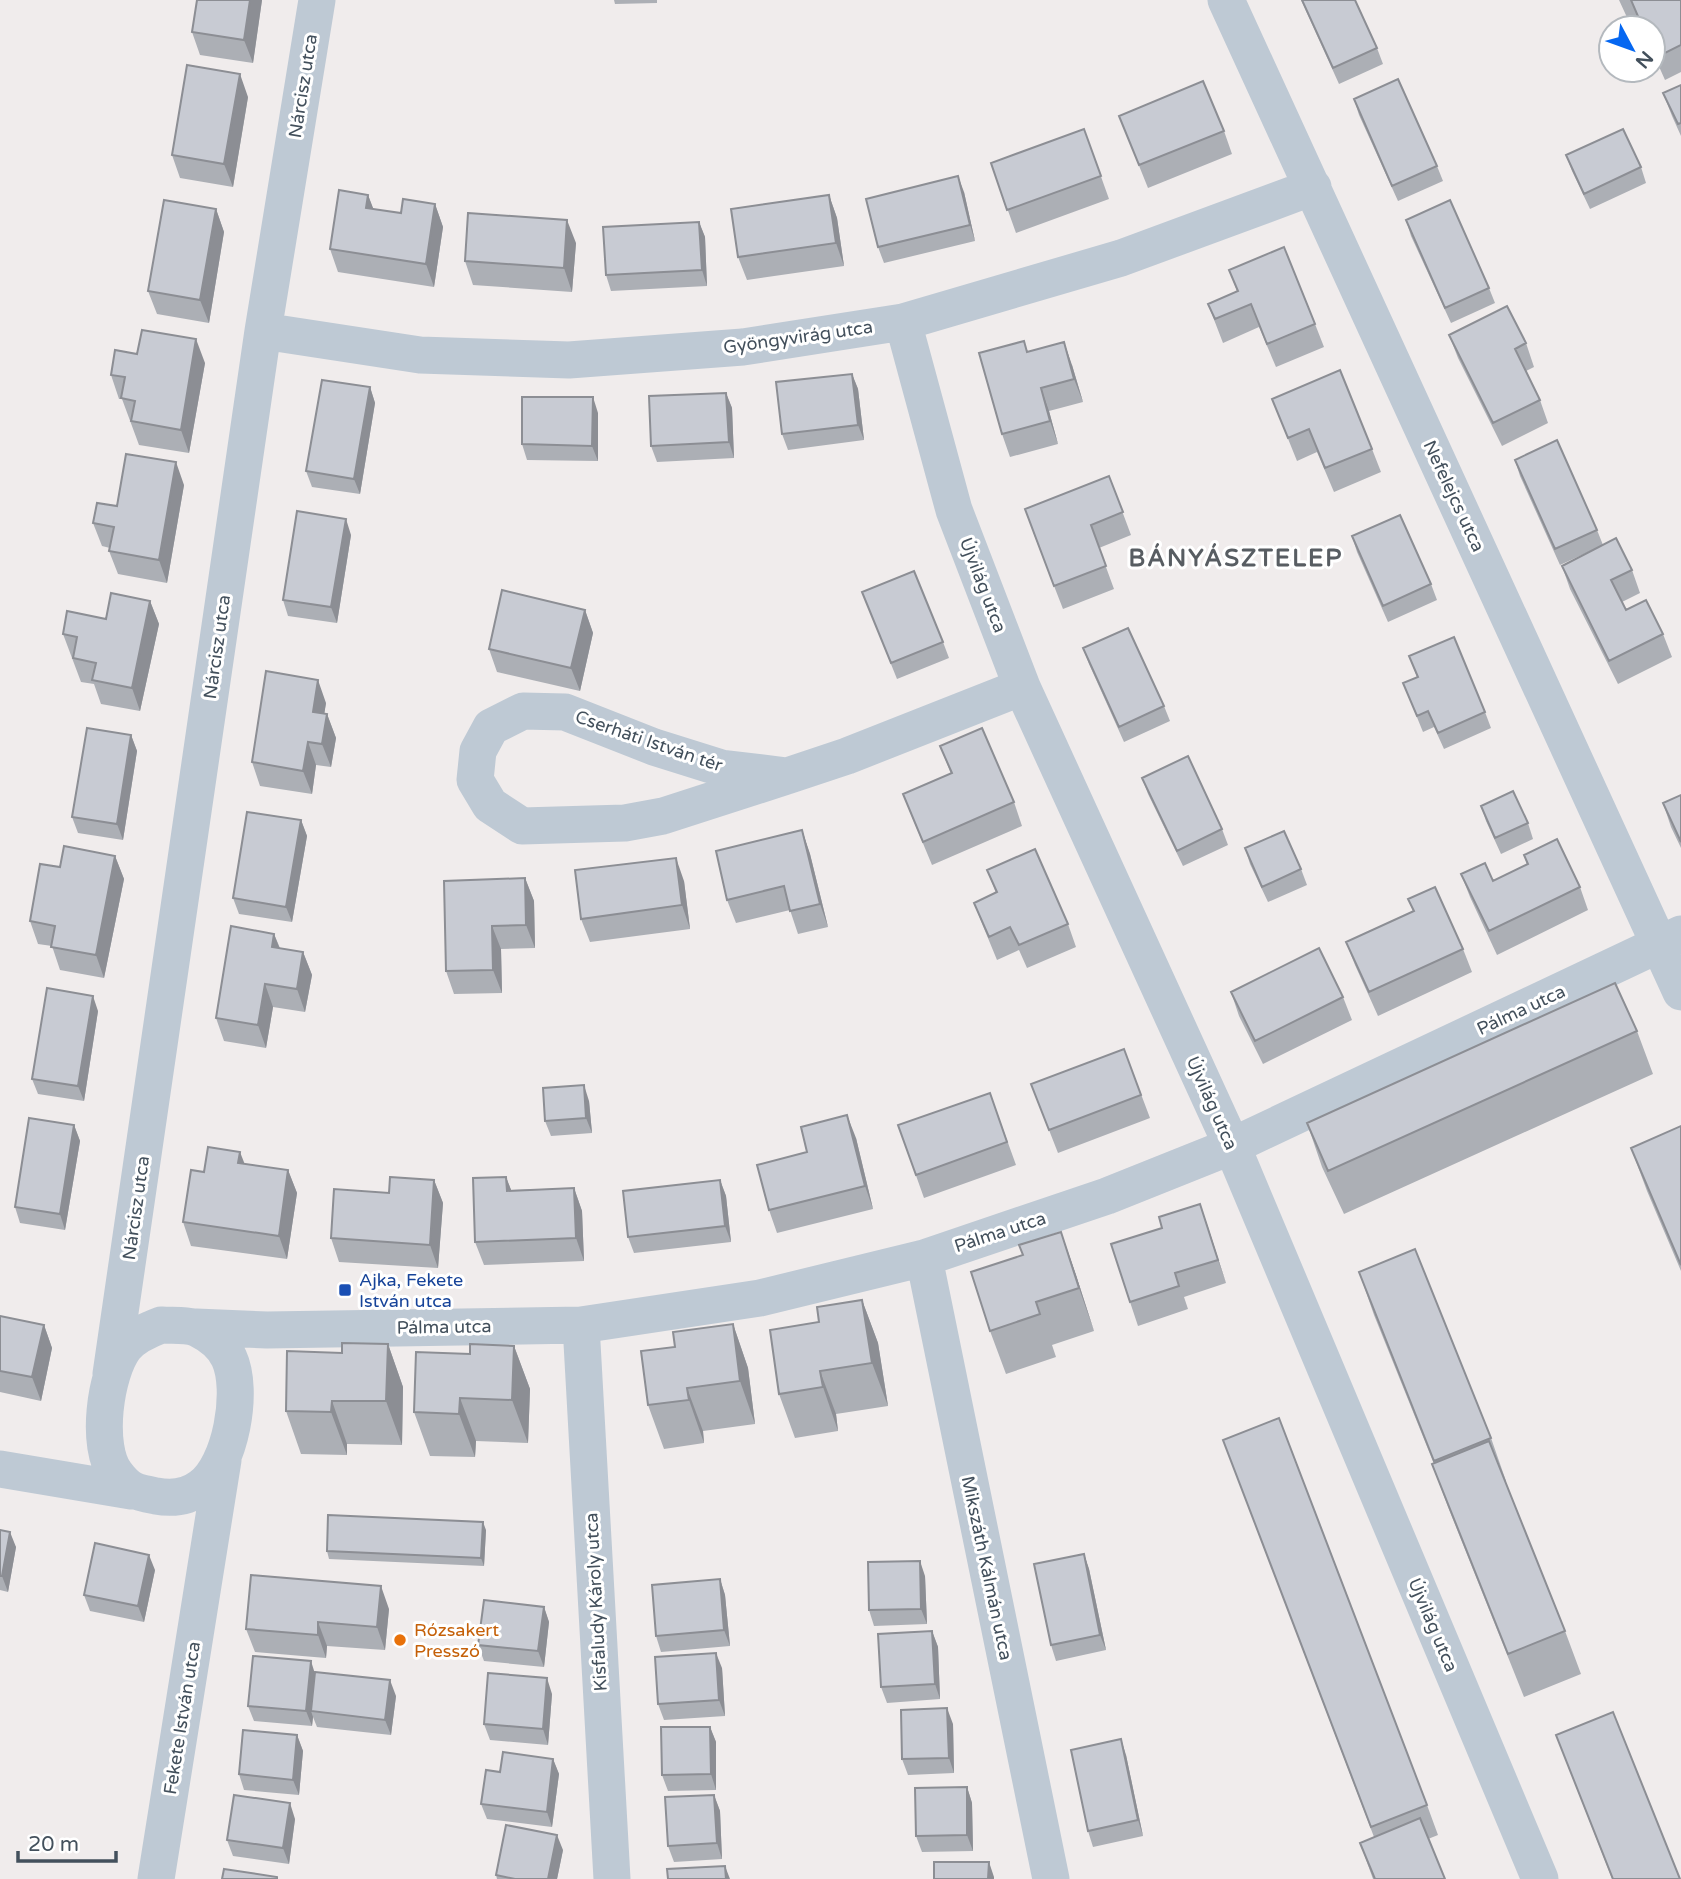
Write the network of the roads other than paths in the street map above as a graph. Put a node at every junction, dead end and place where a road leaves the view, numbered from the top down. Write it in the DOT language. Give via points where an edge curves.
graph roads {
  1 [pos="317,0"];
  2 [pos="1226,0"];
  3 [pos="1313,187"];
  4 [pos="904,322"];
  5 [pos="263,331"];
  6 [pos="1023,687"];
  7 [pos="787,776"];
  8 [pos="1670,939"];
  9 [pos="1681,992"];
  10 [pos="1232,1146"];
  11 [pos="924,1258"];
  12 [pos="123,1295"];
  13 [pos="580,1325"];
  14 [pos="195,1327"];
  15 [pos="267,1330"];
  16 [pos="144,1331"];
  17 [pos="229,1358"];
  18 [pos="111,1374"];
  19 [pos="103,1440"];
  20 [pos="223,1459"];
  21 [pos="0,1469"];
  22 [pos="53,1478"];
  23 [pos="131,1491"];
  24 [pos="184,1496"];
  25 [pos="208,1556"];
  26 [pos="156,1879"];
  27 [pos="612,1879"];
  28 [pos="1051,1879"];
  29 [pos="1540,1879"];
  1 -- 5 [label="street, Nárcisz utca"];
  2 -- 3 [label="street, Nefelejcs utca"];
  3 -- 4 [label="street, Gyöngyvirág utca" via="1121,258"];
  3 -- 8 [label="street, Nefelejcs utca"];
  4 -- 5 [label="street, Gyöngyvirág utca" via="744,347 569,360 420,355"];
  4 -- 6 [label="street, Újvilág utca" via="954,510"];
  5 -- 12 [label="street, Nárcisz utca"];
  6 -- 7 [label="street, Cserháti István tér"];
  6 -- 10 [label="street, Újvilág utca"];
  7 -- 7 [label="street, Cserháti István tér" via="663,816 625,823 522,826 491,805 475,780 478,751 491,727 523,711 565,712 721,768"];
  8 -- 9 [label="street, Nefelejcs utca"];
  8 -- 10 [label="street, Pálma utca"];
  10 -- 11 [label="street, Pálma utca" via="1107,1196"];
  10 -- 29 [label="street, Újvilág utca"];
  11 -- 13 [label="street, Pálma utca" via="760,1298"];
  11 -- 28 [label="street, Mikszáth Kálmán utca"];
  12 -- 16 [label="street"];
  12 -- 18 [label="street, Nárcisz utca"];
  13 -- 15 [label="street, Pálma utca"];
  13 -- 27 [label="street, Kisfaludy Károly utca"];
  14 -- 15 [label="street, Pálma utca"];
  14 -- 16 [label="street, Pálma utca" via="161,1325"];
  14 -- 17 [label="street" via="216,1341"];
  15 -- 17 [label="street"];
  16 -- 18 [label="street" via="126,1347"];
  17 -- 20 [label="street" via="235,1406"];
  18 -- 19 [label="street"];
  19 -- 22 [label="street"];
  19 -- 23 [label="street" via="113,1471"];
  20 -- 24 [label="street" via="203,1486"];
  20 -- 25 [label="street, Fekete István utca"];
  21 -- 22 [label="street"];
  22 -- 23 [label="street"];
  23 -- 24 [label="street"];
  24 -- 25 [label="street"];
  25 -- 26 [label="street, Fekete István utca"];
}
